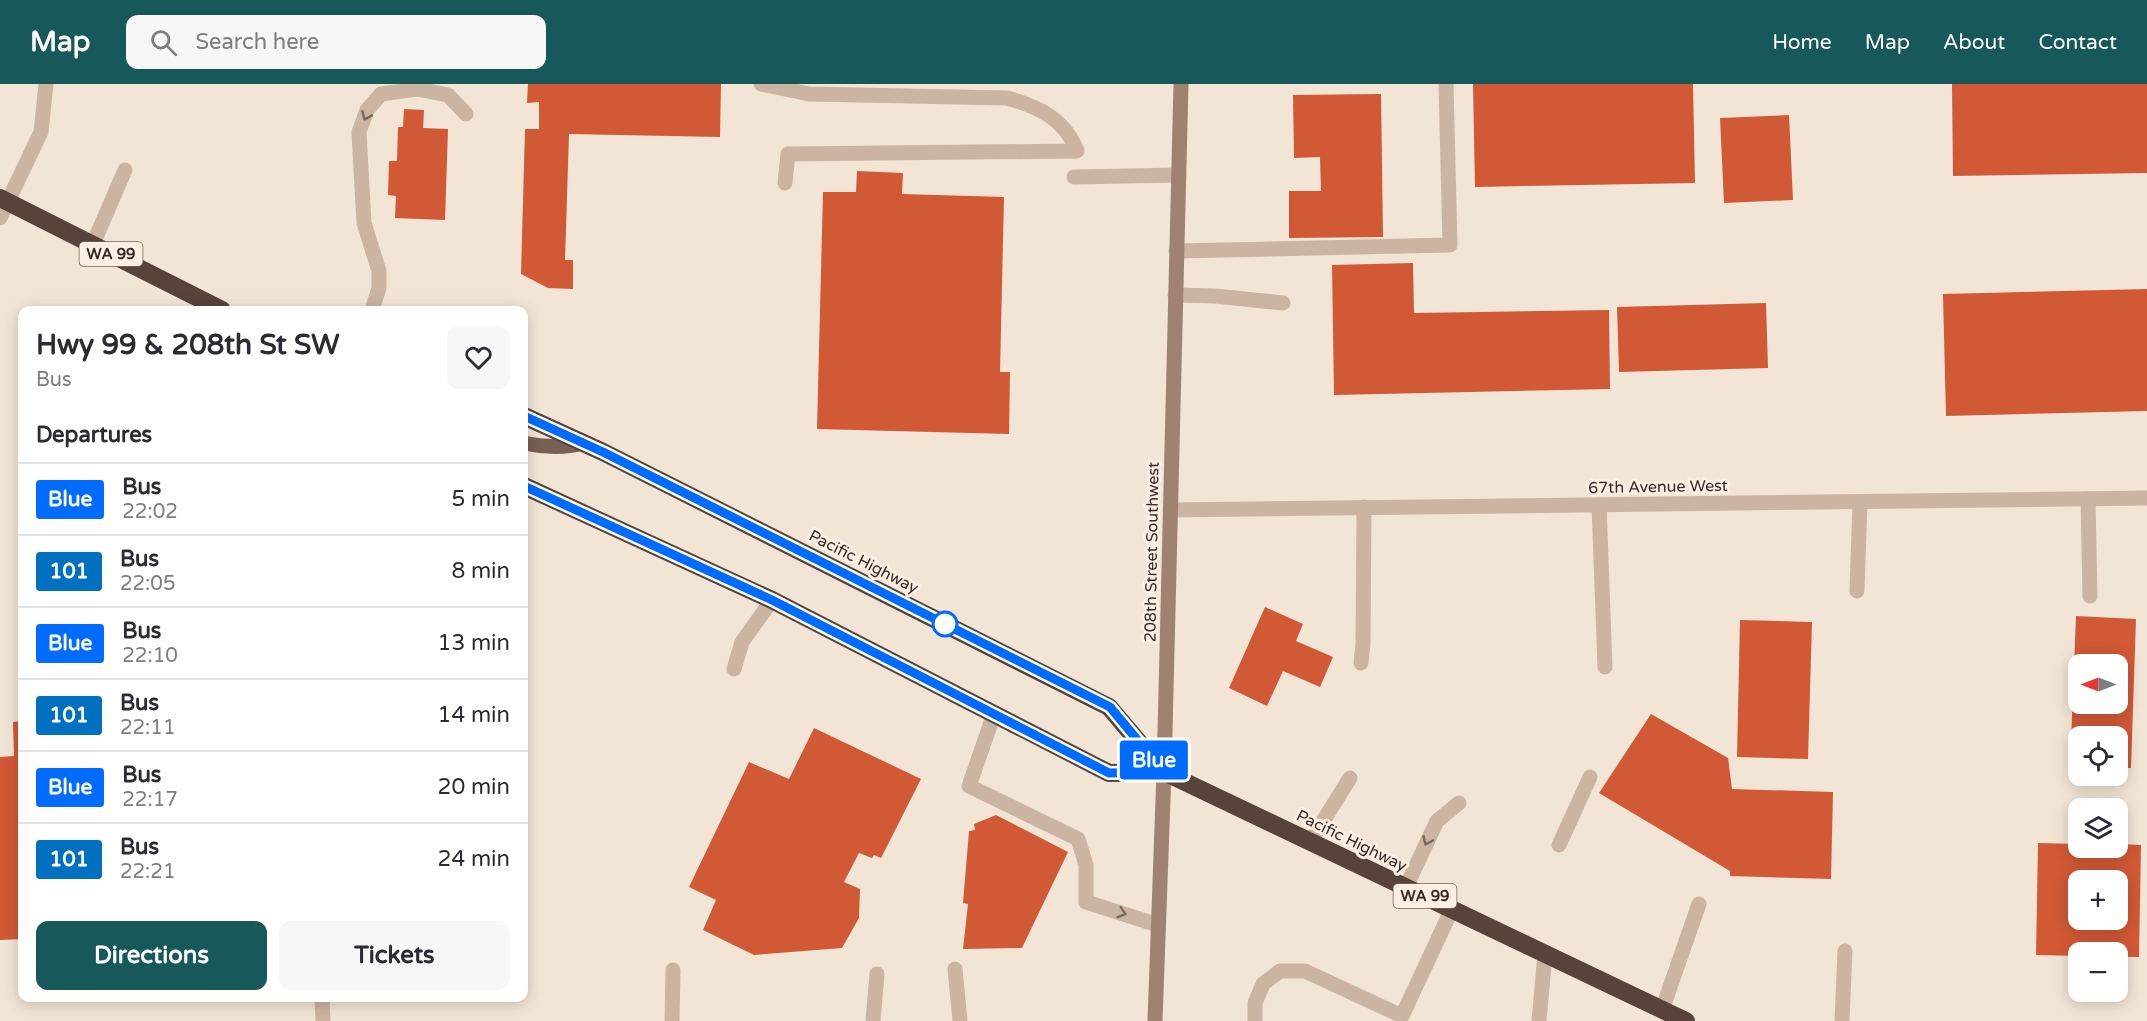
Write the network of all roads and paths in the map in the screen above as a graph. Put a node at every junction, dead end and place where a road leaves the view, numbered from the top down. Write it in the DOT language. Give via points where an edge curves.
graph roads {
  1 [pos="46,84"];
  2 [pos="761,84"];
  3 [pos="1181,84"];
  4 [pos="1446,84"];
  5 [pos="466,114"];
  6 [pos="125,170"];
  7 [pos="1179,175"];
  8 [pos="1074,177"];
  9 [pos="785,183"];
  10 [pos="3,206"];
  11 [pos="93,244"];
  12 [pos="1176,251"];
  13 [pos="1175,295"];
  14 [pos="1283,303"];
  15 [pos="214,306"];
  16 [pos="373,306"];
  17 [pos="528,418"];
  18 [pos="584,443"];
  19 [pos="528,444"];
  20 [pos="528,488"];
  21 [pos="2147,498"];
  22 [pos="2088,499"];
  23 [pos="1860,502"];
  24 [pos="1599,505"];
  25 [pos="1364,507"];
  26 [pos="1170,510"];
  27 [pos="1857,591"];
  28 [pos="2090,596"];
  29 [pos="772,600"];
  30 [pos="1361,663"];
  31 [pos="1605,667"];
  32 [pos="734,669"];
  33 [pos="994,714"];
  34 [pos="1164,772"];
  35 [pos="1590,777"];
  36 [pos="1350,778"];
  37 [pos="1459,803"];
  38 [pos="1310,842"];
  39 [pos="1559,845"];
  40 [pos="1406,887"];
  41 [pos="1699,904"];
  42 [pos="1452,909"];
  43 [pos="1158,925"];
  44 [pos="1845,951"];
  45 [pos="1545,954"];
  46 [pos="673,969"];
  47 [pos="955,969"];
  48 [pos="877,974"];
  49 [pos="322,1002"];
  50 [pos="1662,1010"];
  51 [pos="323,1021"];
  52 [pos="672,1021"];
  53 [pos="873,1021"];
  54 [pos="960,1021"];
  55 [pos="1155,1021"];
  56 [pos="1255,1021"];
  57 [pos="1539,1021"];
  58 [pos="1686,1021"];
  59 [pos="1842,1021"];
  1 -- 10 [label="street" via="41,132"];
  2 -- 9 [label="street" via="808,94 1007,98 1034,105 1057,121 1071,136 1077,151 788,154"];
  3 -- 7 [label="street, 208th Street Southwest"];
  4 -- 12 [label="street" via="1450,245"];
  5 -- 16 [label="street, one-way" via="448,95 417,88 381,94 367,110 359,132 364,223 379,271"];
  6 -- 11 [label="street"];
  7 -- 8 [label="street"];
  7 -- 12 [label="street, 208th Street Southwest"];
  10 -- 11 [label="highway, WA 99"];
  11 -- 15 [label="highway, WA 99"];
  12 -- 13 [label="street, 208th Street Southwest"];
  13 -- 14 [label="street"];
  13 -- 26 [label="street, 208th Street Southwest"];
  17 -- 18 [label="highway, Pacific Highway / WA 99"];
  18 -- 19 [label="main road"];
  18 -- 34 [label="highway, Pacific Highway / WA 99" via="1110,707"];
  20 -- 29 [label="highway, Pacific Highway / WA 99"];
  21 -- 22 [label="street, 67th Avenue West"];
  22 -- 23 [label="street, 67th Avenue West"];
  22 -- 28 [label="street"];
  23 -- 24 [label="street, 67th Avenue West"];
  23 -- 27 [label="street"];
  24 -- 25 [label="street, 67th Avenue West"];
  24 -- 31 [label="street"];
  25 -- 26 [label="street, 67th Avenue West"];
  25 -- 30 [label="street"];
  26 -- 34 [label="street, 208th Street Southwest"];
  29 -- 32 [label="street" via="742,642"];
  29 -- 33 [label="highway, Pacific Highway / WA 99"];
  33 -- 34 [label="highway, Pacific Highway / WA 99" via="1109,773"];
  33 -- 43 [label="street, one-way" via="969,786 1078,839 1086,864 1086,902"];
  34 -- 38 [label="highway, Pacific Highway / WA 99"];
  34 -- 43 [label="street, 208th Street Southwest"];
  35 -- 39 [label="street"];
  36 -- 38 [label="street"];
  37 -- 40 [label="street, one-way" via="1437,821"];
  38 -- 40 [label="highway, Pacific Highway / WA 99"];
  40 -- 42 [label="highway, Pacific Highway / WA 99"];
  41 -- 50 [label="street"];
  42 -- 45 [label="highway, Pacific Highway / WA 99"];
  42 -- 56 [label="street" via="1401,1016 1305,971 1280,971 1263,984 1255,1003"];
  43 -- 55 [label="street, 208th Street Southwest"];
  44 -- 59 [label="street"];
  45 -- 50 [label="highway, Pacific Highway / WA 99"];
  45 -- 57 [label="street"];
  46 -- 52 [label="street"];
  47 -- 54 [label="street"];
  48 -- 53 [label="street"];
  49 -- 51 [label="street"];
  50 -- 58 [label="highway, Pacific Highway / WA 99"];
}
